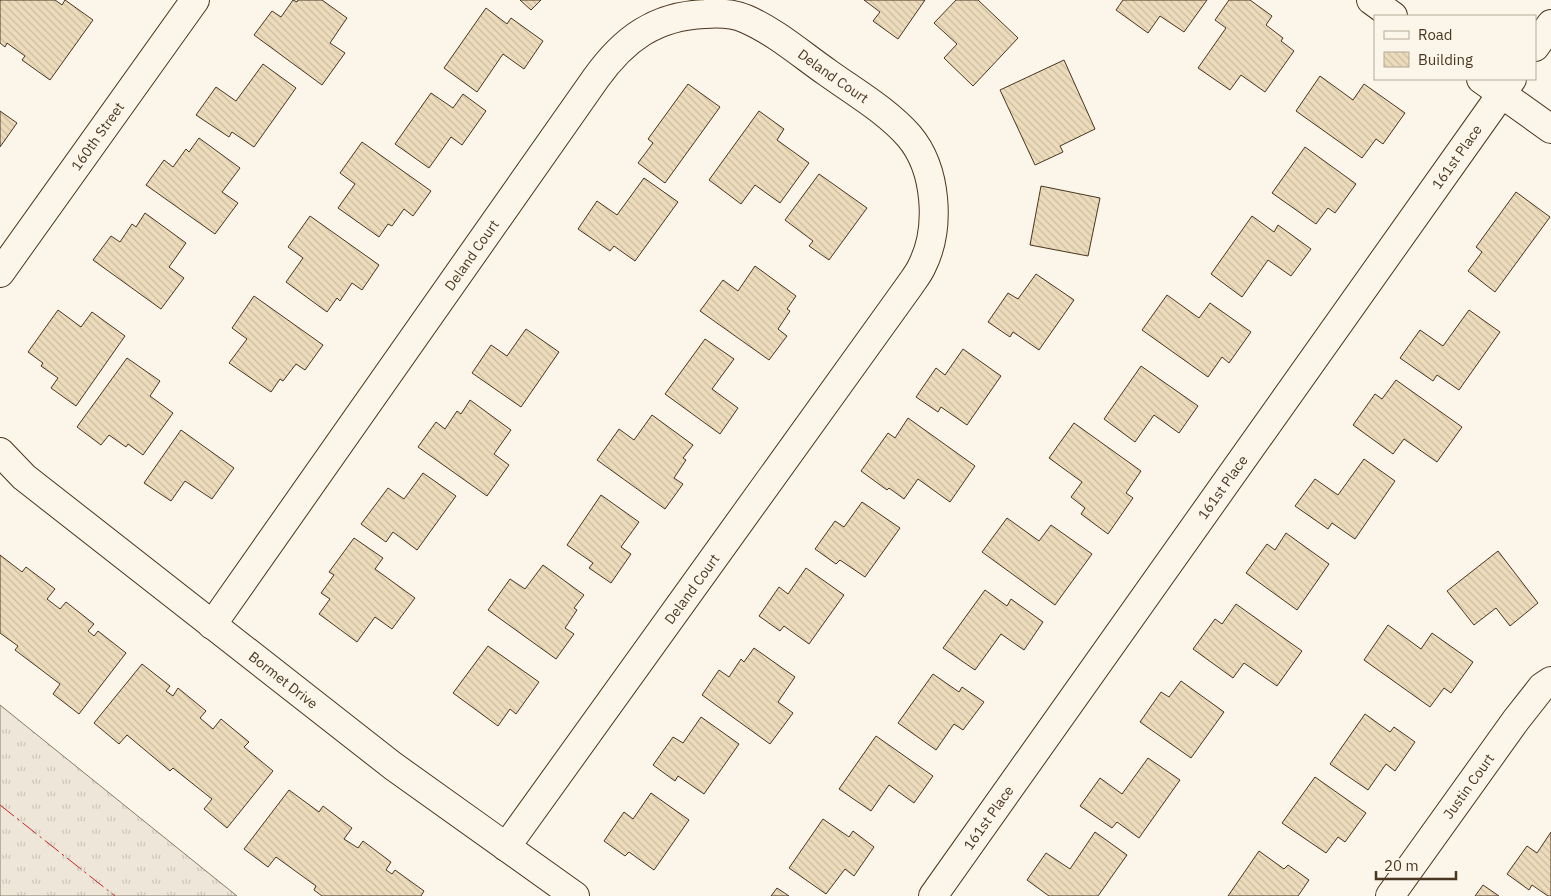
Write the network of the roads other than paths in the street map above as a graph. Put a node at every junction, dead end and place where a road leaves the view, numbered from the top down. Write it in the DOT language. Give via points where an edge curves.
graph roads {
  1 [pos="195,0"];
  2 [pos="1371,0"];
  3 [pos="1392,15"];
  4 [pos="1551,24"];
  5 [pos="1536,45"];
  6 [pos="1498,84"];
  7 [pos="1551,129"];
  8 [pos="0,273"];
  9 [pos="0,452"];
  10 [pos="212,625"];
  11 [pos="1551,681"];
  12 [pos="506,847"];
  13 [pos="575,896"];
  14 [pos="933,896"];
  15 [pos="1390,896"];
  1 -- 8 [label="street, 160th Street"];
  2 -- 3 [label="street"];
  4 -- 5 [label="street"];
  6 -- 7 [label="street"];
  6 -- 14 [label="street, 161st Place"];
  9 -- 10 [label="street, Bormet Drive" via="24,477"];
  10 -- 12 [label="street, Bormet Drive" via="393,766"];
  10 -- 12 [label="street, Deland Court" via="590,86 610,59 633,37 659,22 688,14 717,13 744,18 767,30 892,119 910,137 922,156 930,179 934,203 931,236 922,265"];
  11 -- 15 [label="street, Justin Court" via="1520,714"];
  12 -- 13 [label="street, Bormet Drive"];
}
